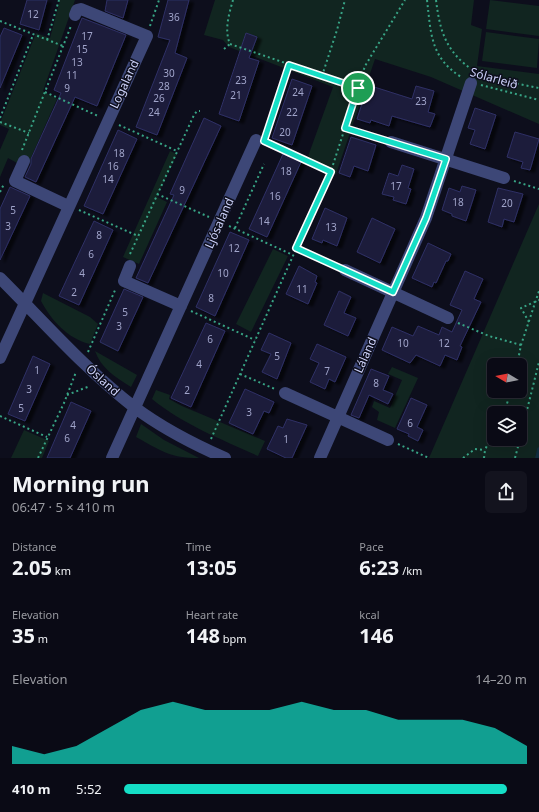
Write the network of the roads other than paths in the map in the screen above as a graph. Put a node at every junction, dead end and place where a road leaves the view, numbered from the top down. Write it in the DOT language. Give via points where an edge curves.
graph roads {
  1 [pos="75,15"];
  2 [pos="471,82"];
  3 [pos="256,140"];
  4 [pos="391,142"];
  5 [pos="22,156"];
  6 [pos="446,159"];
  7 [pos="504,178"];
  8 [pos="68,206"];
  9 [pos="130,262"];
  10 [pos="345,270"];
  11 [pos="0,278"];
  12 [pos="393,292"];
  13 [pos="25,303"];
  14 [pos="181,306"];
  15 [pos="448,318"];
  16 [pos="0,358"];
  17 [pos="285,394"];
  18 [pos="135,408"];
  19 [pos="338,417"];
  20 [pos="388,440"];
  21 [pos="112,458"];
  22 [pos="225,458"];
  23 [pos="320,458"];
  1 -- 8 [label="street, Logaland" via="77,10 81,9 147,36"];
  2 -- 6 [label="street, Láland"];
  3 -- 14 [label="street, Ljósaland"];
  4 -- 6 [label="street"];
  5 -- 8 [label="street" via="15,181"];
  6 -- 7 [label="street"];
  6 -- 12 [label="street, Láland" via="426,218"];
  8 -- 13 [label="street, Logaland"];
  9 -- 14 [label="street" via="124,281"];
  10 -- 12 [label="street"];
  11 -- 13 [label="street, Ósland"];
  12 -- 15 [label="street"];
  12 -- 19 [label="street, Láland"];
  13 -- 16 [label="street, Logaland"];
  13 -- 18 [label="street, Ósland" via="94,373"];
  14 -- 18 [label="street, Ljósaland"];
  17 -- 19 [label="street"];
  18 -- 21 [label="street, Ljósaland"];
  18 -- 22 [label="street, Ósland" via="168,430"];
  19 -- 20 [label="street"];
  19 -- 23 [label="street, Láland"];
}
